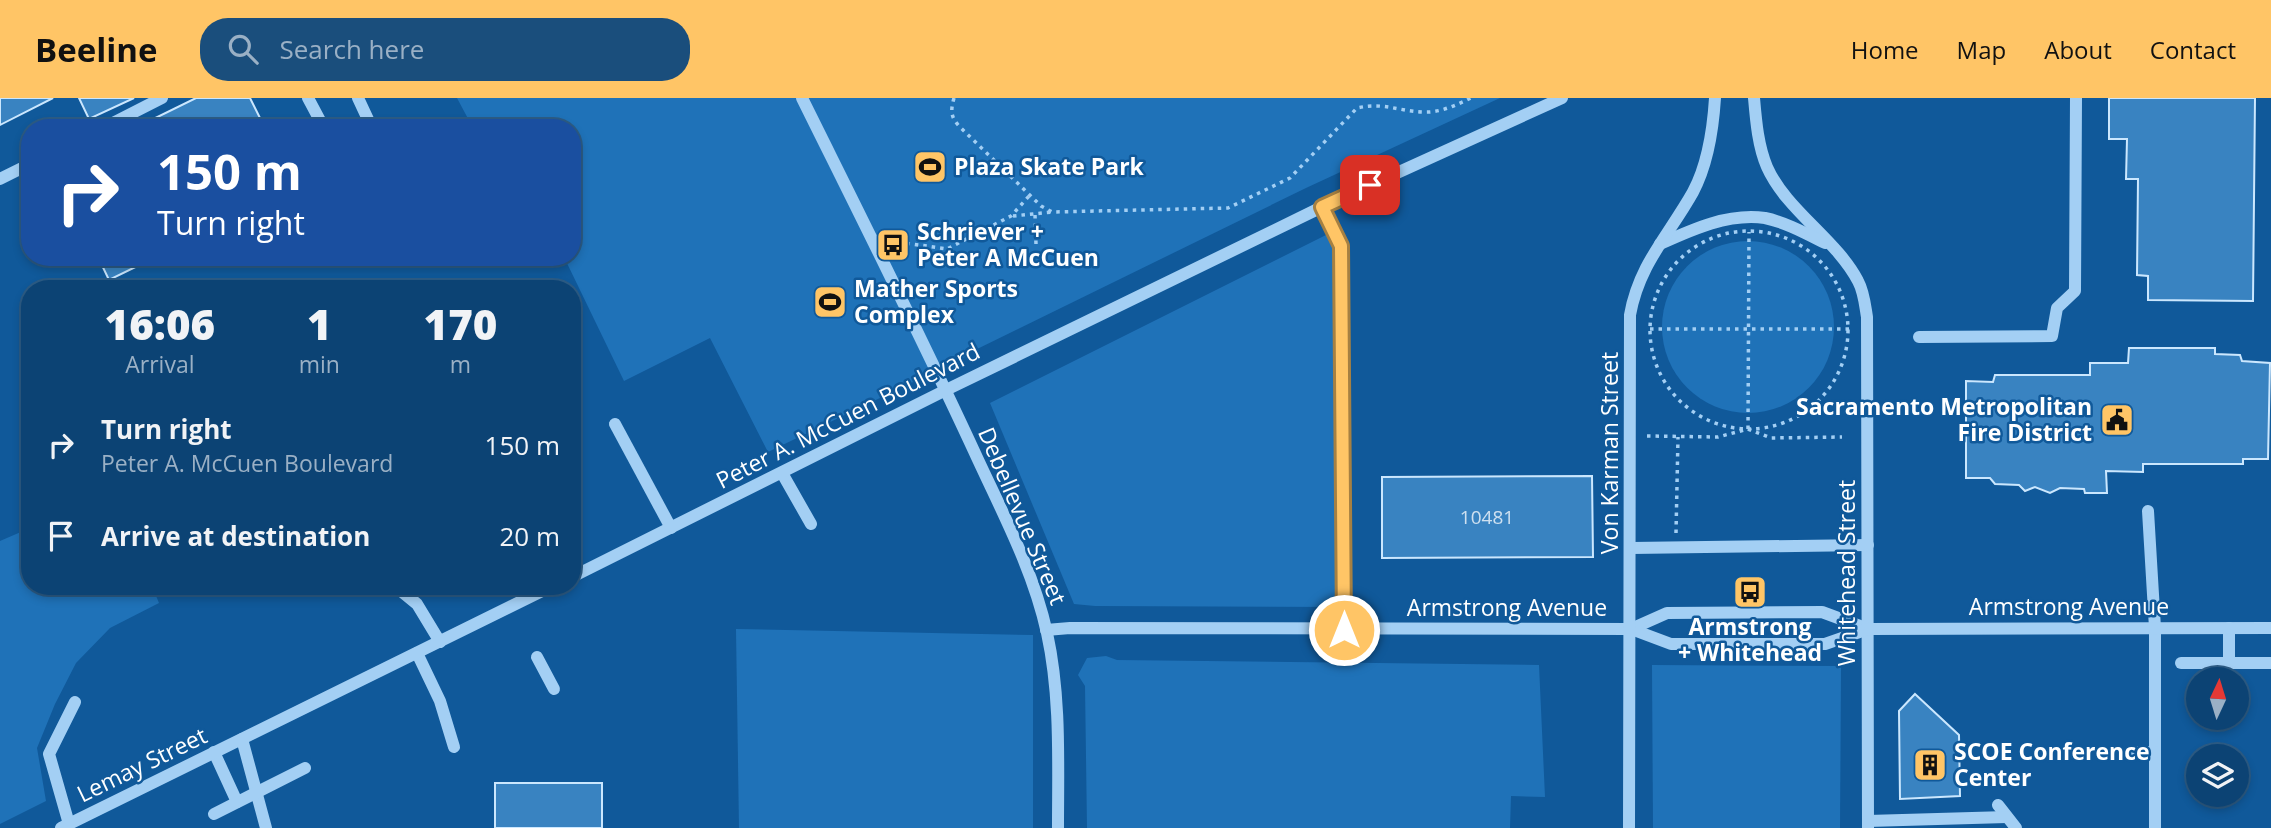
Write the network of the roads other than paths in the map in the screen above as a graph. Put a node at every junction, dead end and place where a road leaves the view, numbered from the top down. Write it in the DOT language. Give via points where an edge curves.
graph roads {
  1 [pos="162,98"];
  2 [pos="308,98"];
  3 [pos="358,98"];
  4 [pos="802,98"];
  5 [pos="1562,98"];
  6 [pos="1715,98"];
  7 [pos="1754,98"];
  8 [pos="2076,98"];
  9 [pos="121,119"];
  10 [pos="319,119"];
  11 [pos="368,119"];
  12 [pos="21,168"];
  13 [pos="0,179"];
  14 [pos="1322,207"];
  15 [pos="1657,245"];
  16 [pos="1832,246"];
  17 [pos="1919,337"];
  18 [pos="946,390"];
  19 [pos="615,424"];
  20 [pos="782,473"];
  21 [pos="2148,511"];
  22 [pos="811,524"];
  23 [pos="671,528"];
  24 [pos="1868,545"];
  25 [pos="1631,548"];
  26 [pos="581,572"];
  27 [pos="406,595"];
  28 [pos="534,595"];
  29 [pos="2155,628"];
  30 [pos="2229,628"];
  31 [pos="2271,628"];
  32 [pos="1631,629"];
  33 [pos="1868,629"];
  34 [pos="1046,630"];
  35 [pos="1344,630"];
  36 [pos="440,642"];
  37 [pos="416,653"];
  38 [pos="537,657"];
  39 [pos="2229,662"];
  40 [pos="2181,663"];
  41 [pos="2271,663"];
  42 [pos="554,689"];
  43 [pos="75,702"];
  44 [pos="242,739"];
  45 [pos="454,747"];
  46 [pos="214,752"];
  47 [pos="2132,752"];
  48 [pos="2155,752"];
  49 [pos="305,768"];
  50 [pos="256,793"];
  51 [pos="237,802"];
  52 [pos="1998,805"];
  53 [pos="214,814"];
  54 [pos="2007,817"];
  55 [pos="1868,825"];
  56 [pos="65,826"];
  57 [pos="266,828"];
  58 [pos="1058,828"];
  59 [pos="1629,828"];
  60 [pos="2016,828"];
  61 [pos="2155,828"];
  1 -- 9 [label="street"];
  2 -- 10 [label="street"];
  3 -- 11 [label="street"];
  4 -- 18 [label="street, Debellevue Street"];
  5 -- 14 [label="street, Peter A. McCuen Boulevard"];
  6 -- 15 [label="street, Von Karman Street" via="1703,167"];
  7 -- 16 [label="street, Whitehead Street" via="1767,167 1793,205"];
  8 -- 17 [label="street" via="2075,291 2057,307 2052,336"];
  12 -- 13 [label="street"];
  14 -- 18 [label="street, Peter A. McCuen Boulevard"];
  14 -- 35 [label="street" via="1341,246"];
  15 -- 16 [label="street" via="1690,230 1745,217 1767,219"];
  15 -- 25 [label="street, Von Karman Street" via="1639,281 1630,315"];
  16 -- 24 [label="street, Whitehead Street" via="1858,280 1867,317"];
  18 -- 20 [label="street, Peter A. McCuen Boulevard"];
  18 -- 34 [label="street, Debellevue Street" via="1026,566"];
  19 -- 23 [label="street"];
  20 -- 22 [label="street"];
  20 -- 23 [label="street, Peter A. McCuen Boulevard"];
  21 -- 29 [label="street"];
  23 -- 26 [label="street, Peter A. McCuen Boulevard"];
  24 -- 25 [label="street"];
  24 -- 33 [label="street, Whitehead Street"];
  25 -- 32 [label="street, Von Karman Street"];
  27 -- 36 [label="street" via="417,604"];
  28 -- 36 [label="street"];
  29 -- 30 [label="street, Armstrong Avenue"];
  29 -- 33 [label="street, Armstrong Avenue"];
  29 -- 48 [label="street"];
  30 -- 31 [label="street, Armstrong Avenue"];
  30 -- 39 [label="street"];
  32 -- 33 [label="street, Armstrong Avenue" via="1671,645 1825,643"];
  32 -- 33 [label="street, Armstrong Avenue" via="1667,613 1822,612"];
  32 -- 35 [label="street, Armstrong Avenue"];
  32 -- 59 [label="street, Von Karman Street"];
  33 -- 55 [label="street, Whitehead Street"];
  34 -- 35 [label="street, Armstrong Avenue"];
  34 -- 58 [label="street, Debellevue Street" via="1058,707"];
  36 -- 37 [label="street"];
  37 -- 44 [label="street"];
  37 -- 45 [label="street" via="440,701"];
  38 -- 42 [label="street"];
  39 -- 40 [label="street"];
  39 -- 41 [label="street"];
  43 -- 56 [label="street" via="49,754"];
  44 -- 46 [label="street, Lemay Street"];
  44 -- 50 [label="street"];
  46 -- 51 [label="street"];
  46 -- 56 [label="street, Lemay Street"];
  47 -- 48 [label="street"];
  48 -- 61 [label="street"];
  49 -- 50 [label="street"];
  50 -- 51 [label="street"];
  50 -- 57 [label="street"];
  51 -- 53 [label="street"];
  52 -- 54 [label="street"];
  54 -- 55 [label="street"];
  54 -- 60 [label="street"];
}
